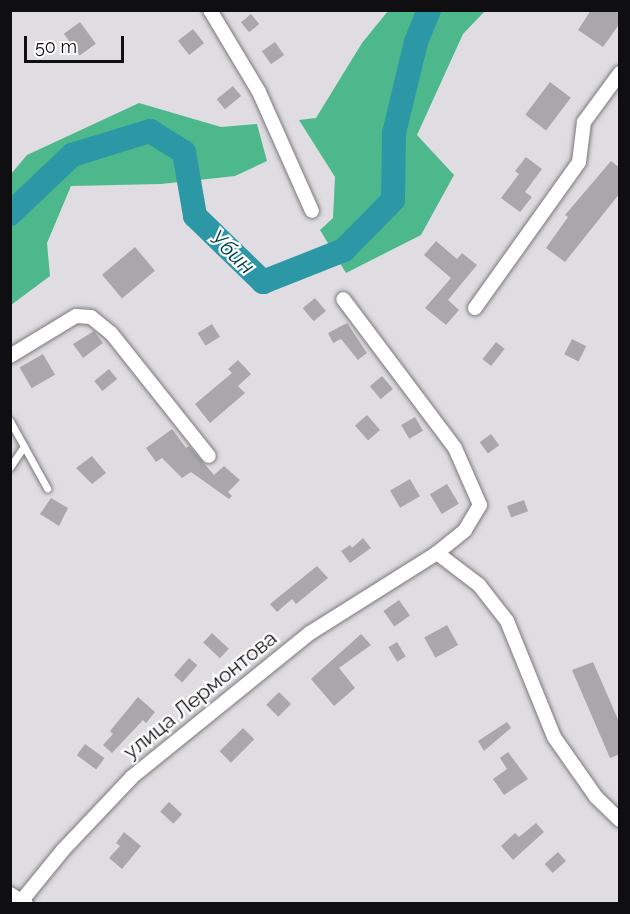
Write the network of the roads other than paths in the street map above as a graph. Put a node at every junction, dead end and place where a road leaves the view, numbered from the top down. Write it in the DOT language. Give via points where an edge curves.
graph roads {
  1 [pos="210,10"];
  2 [pos="620,73"];
  3 [pos="312,211"];
  4 [pos="343,299"];
  5 [pos="475,308"];
  6 [pos="10,356"];
  7 [pos="10,421"];
  8 [pos="24,446"];
  9 [pos="209,456"];
  10 [pos="10,467"];
  11 [pos="47,488"];
  12 [pos="437,553"];
  13 [pos="620,820"];
  14 [pos="19,900"];
  1 -- 3 [label="street" via="259,92"];
  2 -- 5 [label="street" via="584,122 579,162"];
  4 -- 12 [label="street, улица Лермонтова" via="455,448 480,505 465,530"];
  6 -- 9 [label="street" via="76,316 91,317 111,333"];
  7 -- 8 [label="lane"];
  8 -- 10 [label="lane"];
  8 -- 11 [label="lane"];
  12 -- 13 [label="street" via="479,585 507,621 554,737 596,797"];
  12 -- 14 [label="street, улица Лермонтова" via="310,633 132,777"];
}
